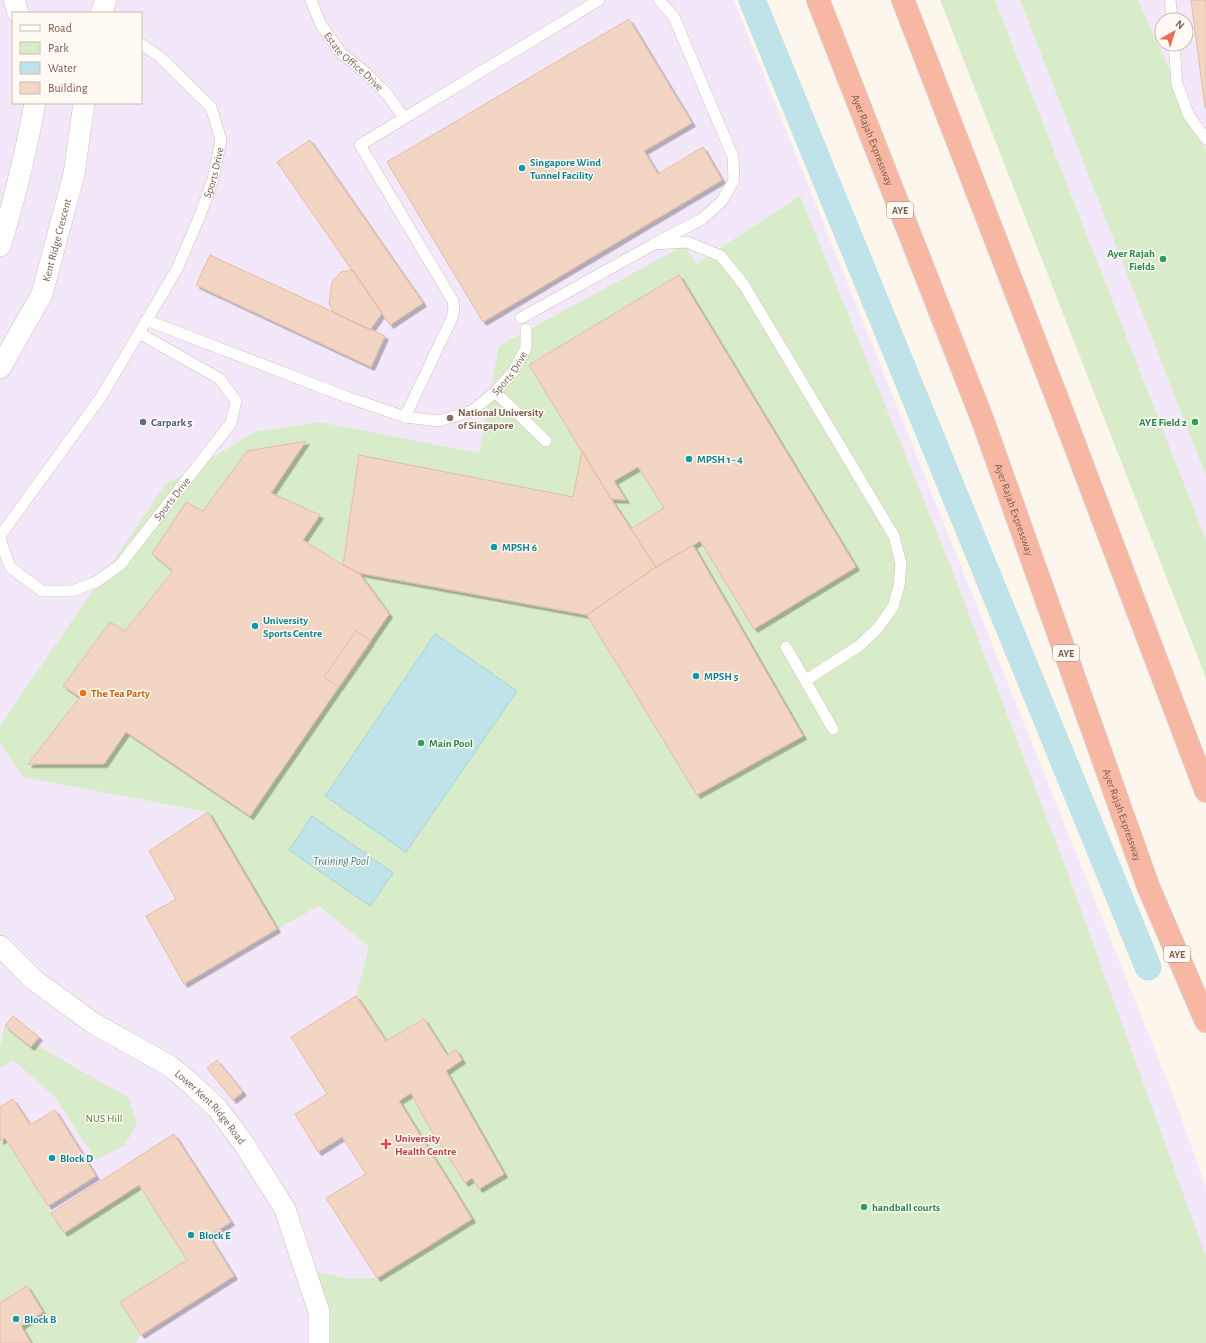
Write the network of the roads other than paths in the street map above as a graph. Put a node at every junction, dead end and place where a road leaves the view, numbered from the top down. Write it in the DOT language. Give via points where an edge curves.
graph roads {
  1 [pos="311,0"];
  2 [pos="599,0"];
  3 [pos="658,0"];
  4 [pos="818,0"];
  5 [pos="903,0"];
  6 [pos="1170,0"];
  7 [pos="1171,12"];
  8 [pos="142,45"];
  9 [pos="1175,52"];
  10 [pos="35,104"];
  11 [pos="84,104"];
  12 [pos="404,118"];
  13 [pos="1206,139"];
  14 [pos="654,244"];
  15 [pos="0,246"];
  16 [pos="521,318"];
  17 [pos="146,320"];
  18 [pos="526,329"];
  19 [pos="139,333"];
  20 [pos="0,368"];
  21 [pos="495,392"];
  22 [pos="405,417"];
  23 [pos="546,441"];
  24 [pos="0,537"];
  25 [pos="786,647"];
  26 [pos="806,680"];
  27 [pos="833,729"];
  28 [pos="1206,791"];
  29 [pos="0,946"];
  30 [pos="1206,1021"];
  31 [pos="319,1343"];
  1 -- 12 [label="lane, Estate Office Drive" via="321,25 341,53 387,94"];
  2 -- 12 [label="lane"];
  3 -- 14 [label="lane" via="674,17 733,157 734,180 722,201 702,219"];
  4 -- 30 [label="highway, Ayer Rajah Expressway / AYE" via="983,421 1148,886"];
  5 -- 28 [label="highway"];
  6 -- 7 [label="lane"];
  8 -- 17 [label="lane, Sports Drive" via="160,57 211,107 220,140 213,179 199,218 177,269"];
  9 -- 13 [label="lane" via="1177,84 1189,116"];
  10 -- 15 [label="street" via="11,214"];
  11 -- 20 [label="street, Kent Ridge Crescent" via="74,174 42,294"];
  12 -- 22 [label="lane" via="360,145 453,301 454,310"];
  14 -- 16 [label="lane"];
  14 -- 26 [label="lane" via="687,242 722,256 744,285 894,536 901,564 893,608 878,628 859,646"];
  17 -- 19 [label="lane, Sports Drive"];
  17 -- 22 [label="lane, Sports Drive"];
  18 -- 21 [label="lane, Sports Drive" via="526,348 513,372"];
  19 -- 24 [label="lane, Sports Drive" via="101,397"];
  19 -- 24 [label="lane, Sports Drive" via="220,379 236,400 231,423 120,565 96,582 72,591 42,591 10,567"];
  21 -- 22 [label="lane, Sports Drive" via="472,411 439,421"];
  21 -- 23 [label="lane"];
  25 -- 26 [label="lane"];
  26 -- 27 [label="lane"];
  29 -- 31 [label="street, Lower Kent Ridge Road" via="34,980 93,1024 170,1066 217,1108 242,1141 285,1209 319,1312"];
}
